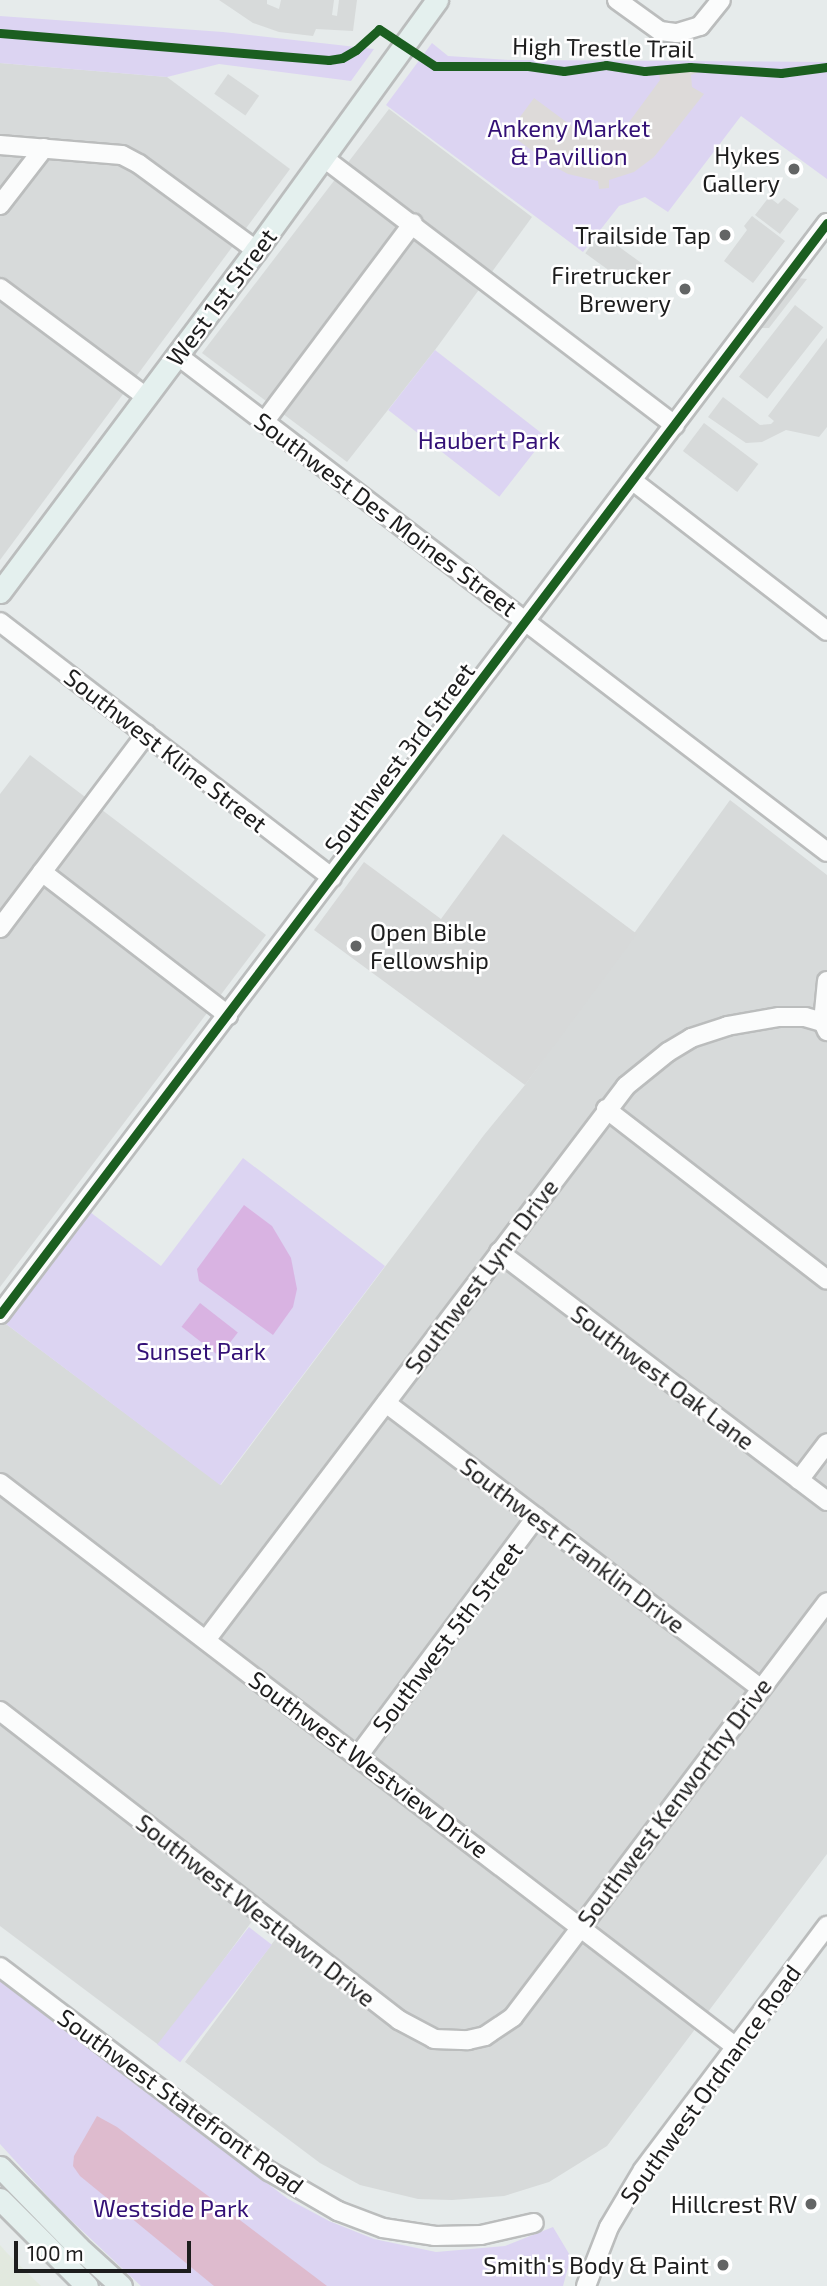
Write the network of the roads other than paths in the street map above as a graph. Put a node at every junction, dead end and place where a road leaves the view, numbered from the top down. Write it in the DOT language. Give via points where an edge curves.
graph roads {
  1 [pos="438,0"];
  2 [pos="617,0"];
  3 [pos="721,0"];
  4 [pos="0,145"];
  5 [pos="44,148"];
  6 [pos="324,158"];
  7 [pos="0,205"];
  8 [pos="413,223"];
  9 [pos="827,223"];
  10 [pos="256,250"];
  11 [pos="0,288"];
  12 [pos="177,355"];
  13 [pos="146,397"];
  14 [pos="265,421"];
  15 [pos="675,425"];
  16 [pos="633,481"];
  17 [pos="0,592"];
  18 [pos="527,621"];
  19 [pos="0,622"];
  20 [pos="827,631"];
  21 [pos="146,734"];
  22 [pos="827,852"];
  23 [pos="42,872"];
  24 [pos="332,878"];
  25 [pos="0,928"];
  26 [pos="827,981"];
  27 [pos="228,1015"];
  28 [pos="825,1026"];
  29 [pos="606,1109"];
  30 [pos="499,1252"];
  31 [pos="827,1280"];
  32 [pos="0,1314"];
  33 [pos="386,1403"];
  34 [pos="827,1443"];
  35 [pos="799,1480"];
  36 [pos="0,1483"];
  37 [pos="827,1501"];
  38 [pos="536,1517"];
  39 [pos="827,1602"];
  40 [pos="206,1640"];
  41 [pos="760,1688"];
  42 [pos="0,1711"];
  43 [pos="358,1756"];
  44 [pos="827,1926"];
  45 [pos="580,1927"];
  46 [pos="0,1967"];
  47 [pos="524,2003"];
  48 [pos="736,2047"];
  49 [pos="0,2167"];
  50 [pos="0,2199"];
  51 [pos="534,2223"];
  52 [pos="87,2286"];
  53 [pos="121,2286"];
  54 [pos="586,2286"];
  1 -- 6 [label="main road, West 1st Street"];
  2 -- 3 [label="street" via="660,30 684,32 701,26"];
  4 -- 5 [label="street"];
  5 -- 7 [label="street"];
  5 -- 10 [label="street" via="132,159"];
  6 -- 8 [label="street"];
  6 -- 10 [label="main road, West 1st Street"];
  8 -- 14 [label="street"];
  8 -- 15 [label="street"];
  9 -- 15 [label="street, Southwest 3rd Street"];
  10 -- 12 [label="main road, West 1st Street"];
  11 -- 13 [label="street"];
  12 -- 13 [label="main road, West 1st Street"];
  12 -- 14 [label="street, Southwest Des Moines Street"];
  13 -- 17 [label="main road, West 1st Street"];
  14 -- 18 [label="street, Southwest Des Moines Street"];
  15 -- 16 [label="street, Southwest 3rd Street"];
  16 -- 18 [label="street, Southwest 3rd Street"];
  16 -- 20 [label="street"];
  18 -- 22 [label="street, Southwest Des Moines Street"];
  18 -- 24 [label="street, Southwest 3rd Street"];
  19 -- 21 [label="street, Southwest Kline Street"];
  21 -- 23 [label="street"];
  21 -- 24 [label="street, Southwest Kline Street"];
  23 -- 25 [label="street"];
  23 -- 27 [label="street"];
  24 -- 27 [label="street, Southwest 3rd Street"];
  26 -- 28 [label="street"];
  27 -- 32 [label="street, Southwest 3rd Street"];
  28 -- 29 [label="street, Southwest Lynn Drive" via="805,1017 753,1020 691,1038 646,1068"];
  29 -- 30 [label="street, Southwest Lynn Drive"];
  29 -- 31 [label="street"];
  30 -- 33 [label="street, Southwest Lynn Drive"];
  30 -- 35 [label="street, Southwest Oak Lane"];
  33 -- 38 [label="street, Southwest Franklin Drive"];
  33 -- 40 [label="street, Southwest Lynn Drive"];
  34 -- 35 [label="street"];
  35 -- 37 [label="street, Southwest Oak Lane"];
  36 -- 40 [label="street, Southwest Westview Drive"];
  38 -- 41 [label="street, Southwest Franklin Drive"];
  38 -- 43 [label="street, Southwest 5th Street"];
  39 -- 41 [label="street, Southwest Kenworthy Drive"];
  40 -- 43 [label="street, Southwest Westview Drive"];
  41 -- 45 [label="street, Southwest Kenworthy Drive"];
  42 -- 47 [label="street, Southwest Westlawn Drive" via="418,2033 434,2039 468,2040 500,2028"];
  43 -- 45 [label="street, Southwest Westview Drive"];
  44 -- 48 [label="street, Southwest Ordnance Road"];
  45 -- 47 [label="street, Southwest Kenworthy Drive"];
  45 -- 48 [label="street, Southwest Westview Drive"];
  46 -- 51 [label="street, Southwest Statefront Road" via="270,2171 338,2211 383,2228 435,2236 481,2235"];
  48 -- 54 [label="street, Southwest Ordnance Road" via="624,2198"];
  49 -- 53 [label="main road"];
  50 -- 52 [label="main road"];
}
